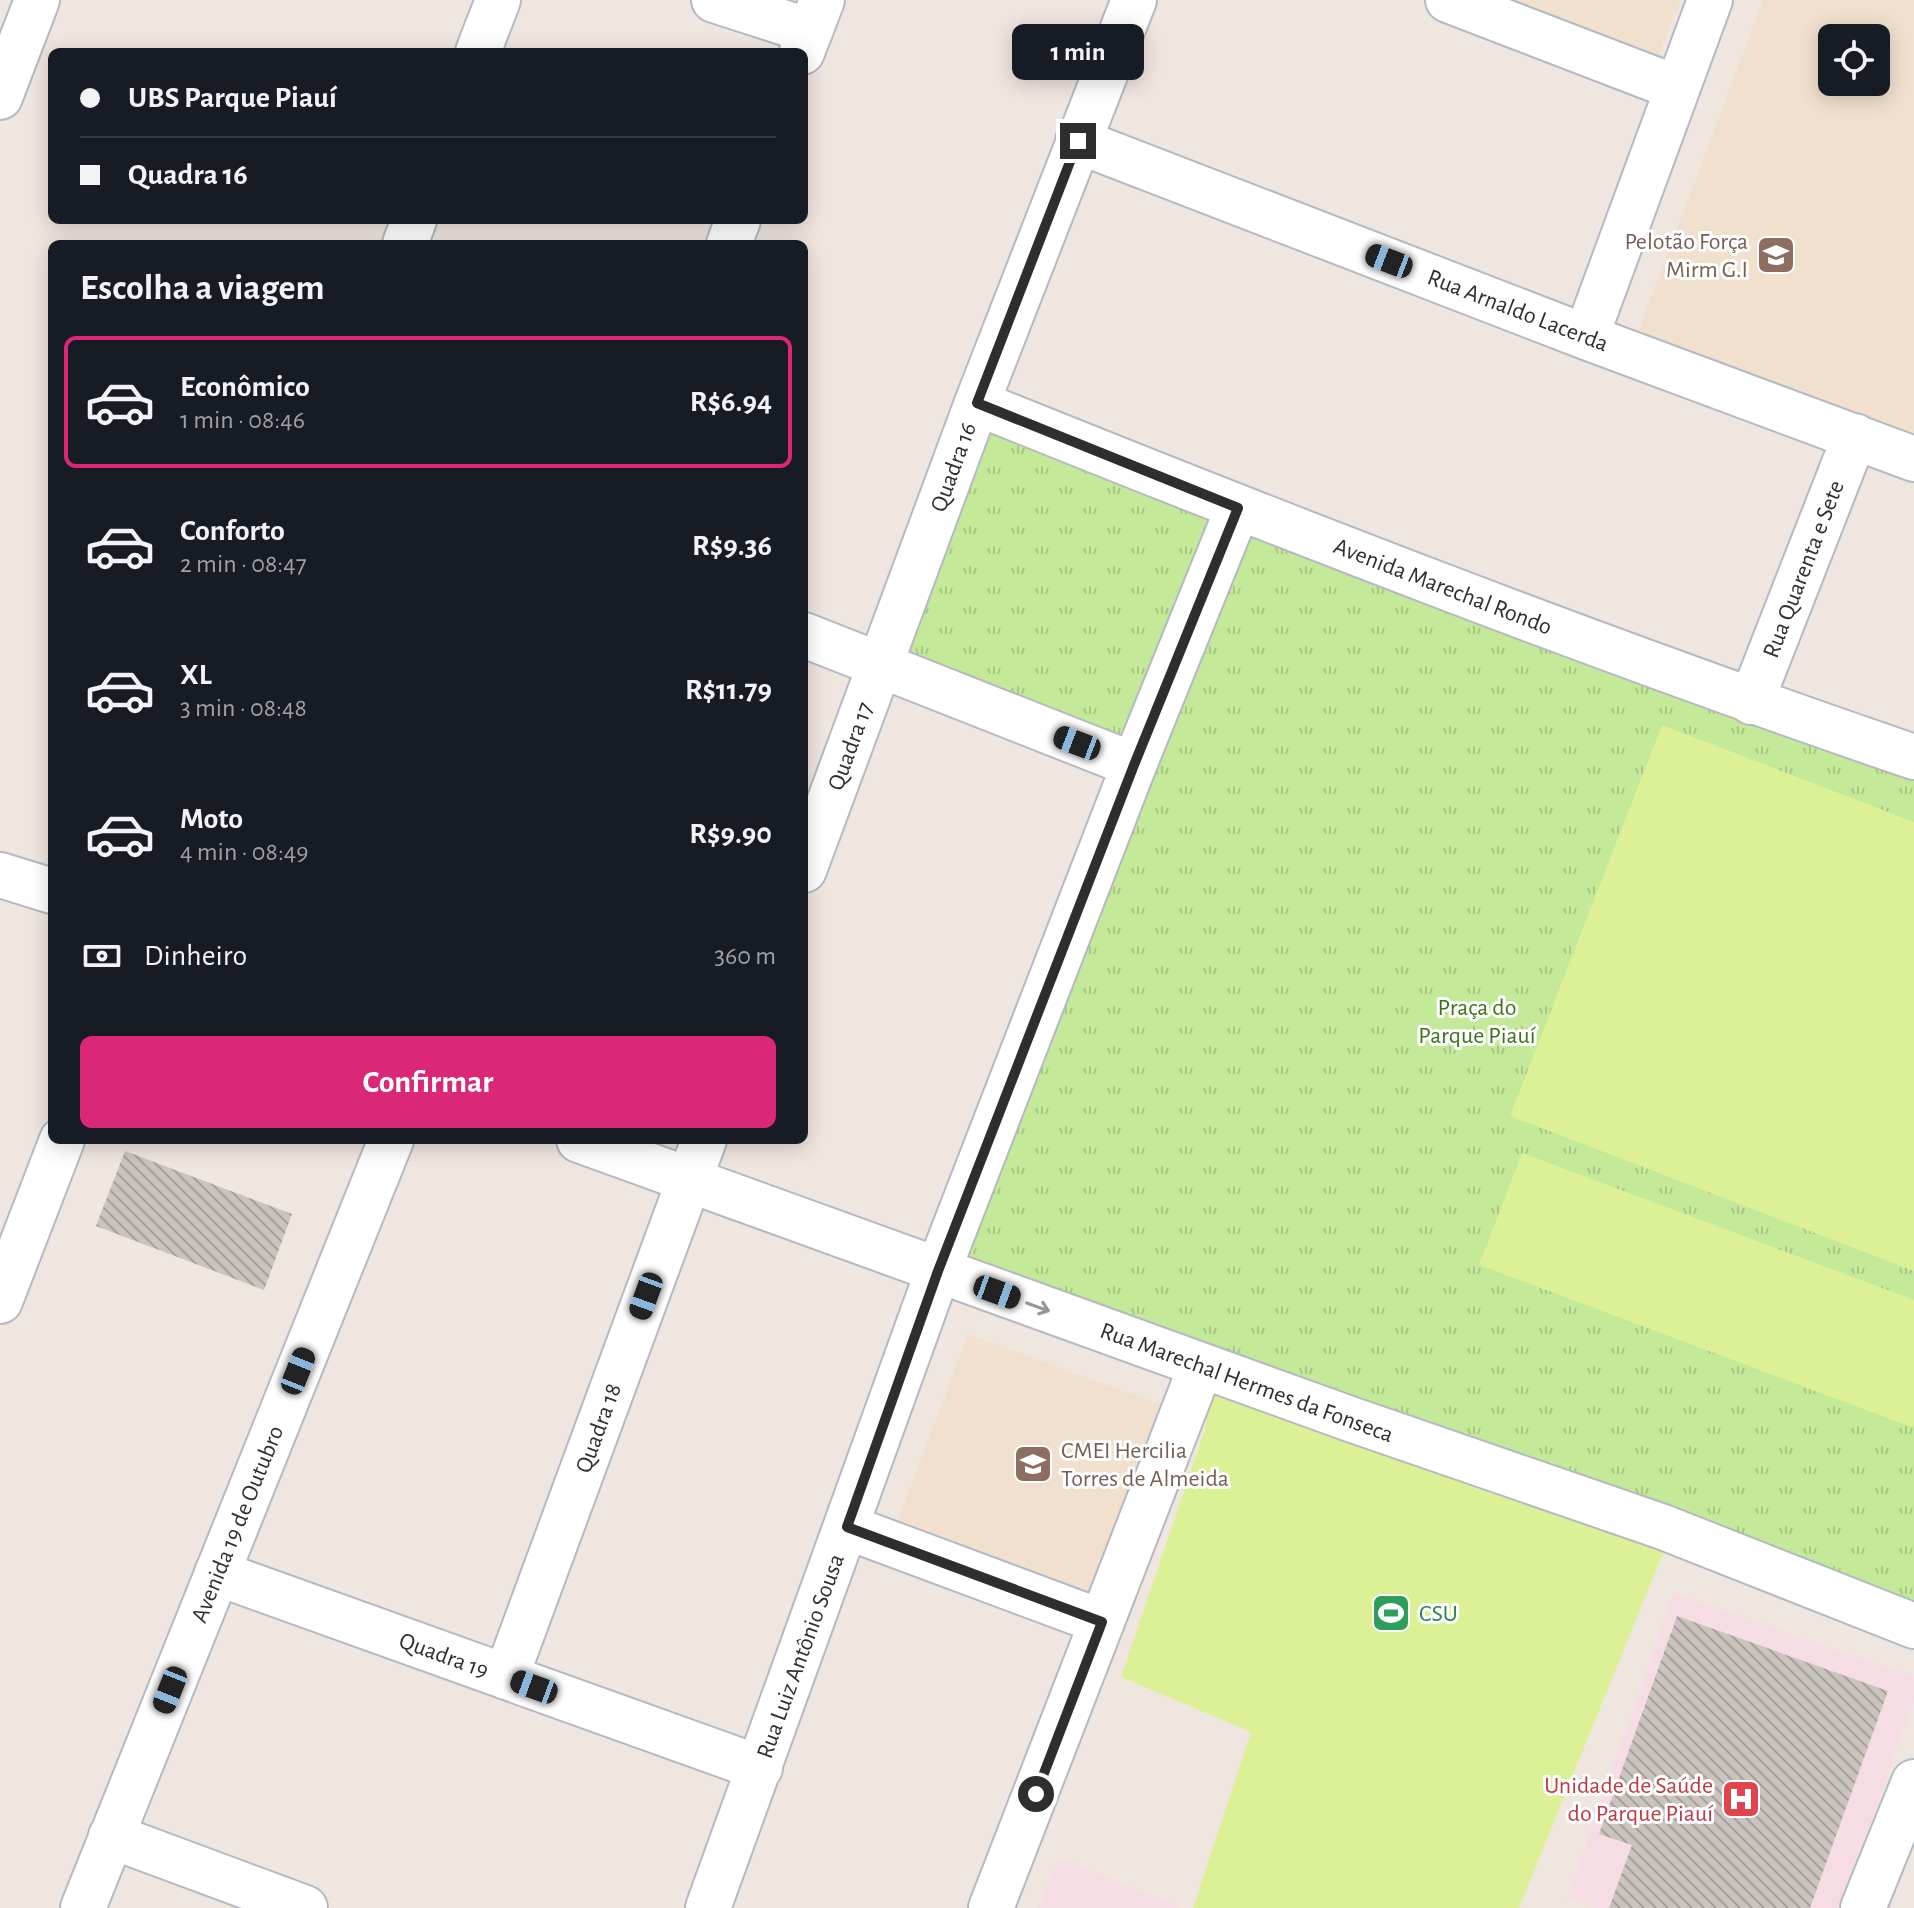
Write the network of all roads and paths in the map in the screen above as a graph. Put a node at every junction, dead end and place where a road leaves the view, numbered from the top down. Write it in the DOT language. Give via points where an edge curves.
graph roads {
  1 [pos="37,0"];
  2 [pos="498,0"];
  3 [pos="714,0"];
  4 [pos="1134,0"];
  5 [pos="1448,0"];
  6 [pos="1710,0"];
  7 [pos="811,28"];
  8 [pos="480,48"];
  9 [pos="1677,88"];
  10 [pos="0,97"];
  11 [pos="1078,141"];
  12 [pos="1586,337"];
  13 [pos="977,403"];
  14 [pos="1855,436"];
  15 [pos="1914,459"];
  16 [pos="1238,508"];
  17 [pos="808,637"];
  18 [pos="879,667"];
  19 [pos="1751,702"];
  20 [pos="1914,757"];
  21 [pos="1134,765"];
  22 [pos="808,859"];
  23 [pos="0,875"];
  24 [pos="48,890"];
  25 [pos="60,1144"];
  26 [pos="389,1144"];
  27 [pos="604,1144"];
  28 [pos="697,1159"];
  29 [pos="938,1271"];
  30 [pos="0,1301"];
  31 [pos="1201,1366"];
  32 [pos="847,1527"];
  33 [pos="217,1573"];
  34 [pos="1102,1622"];
  35 [pos="1914,1626"];
  36 [pos="506,1677"];
  37 [pos="760,1768"];
  38 [pos="1914,1782"];
  39 [pos="111,1836"];
  40 [pos="1872,1905"];
  41 [pos="83,1908"];
  42 [pos="305,1908"];
  43 [pos="708,1908"];
  44 [pos="991,1908"];
  1 -- 10 [label="street"];
  2 -- 8 [label="street"];
  3 -- 7 [label="street"];
  4 -- 11 [label="street, Quadra 16"];
  5 -- 9 [label="street"];
  6 -- 9 [label="street"];
  9 -- 12 [label="street"];
  11 -- 12 [label="street, Rua Arnaldo Lacerda"];
  11 -- 13 [label="street, Quadra 16"];
  12 -- 14 [label="street, Rua Arnaldo Lacerda"];
  13 -- 16 [label="street, Avenida Marechal Rondo"];
  13 -- 18 [label="street, Quadra 16"];
  14 -- 15 [label="street, Rua Arnaldo Lacerda"];
  14 -- 19 [label="street, Rua Quarenta e Sete"];
  16 -- 19 [label="street, Avenida Marechal Rondo"];
  16 -- 21 [label="street, Rua Luiz Antônio Sousa"];
  17 -- 18 [label="street"];
  18 -- 21 [label="street"];
  18 -- 22 [label="street, Quadra 17"];
  19 -- 20 [label="street, Avenida Marechal Rondo"];
  21 -- 29 [label="street, Rua Luiz Antônio Sousa"];
  23 -- 24 [label="street"];
  25 -- 30 [label="street"];
  26 -- 33 [label="street, Avenida 19 de Outubro"];
  27 -- 28 [label="street, Rua Marechal Hermes da Fonseca"];
  28 -- 29 [label="street, Rua Marechal Hermes da Fonseca"];
  28 -- 36 [label="street, Quadra 18"];
  29 -- 31 [label="street, Rua Marechal Hermes da Fonseca, one-way"];
  29 -- 32 [label="street, Rua Luiz Antônio Sousa"];
  31 -- 34 [label="street"];
  31 -- 35 [label="street, Rua Marechal Hermes da Fonseca" via="1663,1527"];
  32 -- 34 [label="street"];
  32 -- 37 [label="street, Rua Luiz Antônio Sousa"];
  33 -- 36 [label="street, Quadra 19"];
  33 -- 39 [label="street, Avenida 19 de Outubro"];
  34 -- 44 [label="street"];
  36 -- 37 [label="street, Quadra 19"];
  37 -- 43 [label="street, Rua Luiz Antônio Sousa"];
  38 -- 40 [label="street"];
  39 -- 41 [label="street, Avenida 19 de Outubro"];
  39 -- 42 [label="street"];
}
